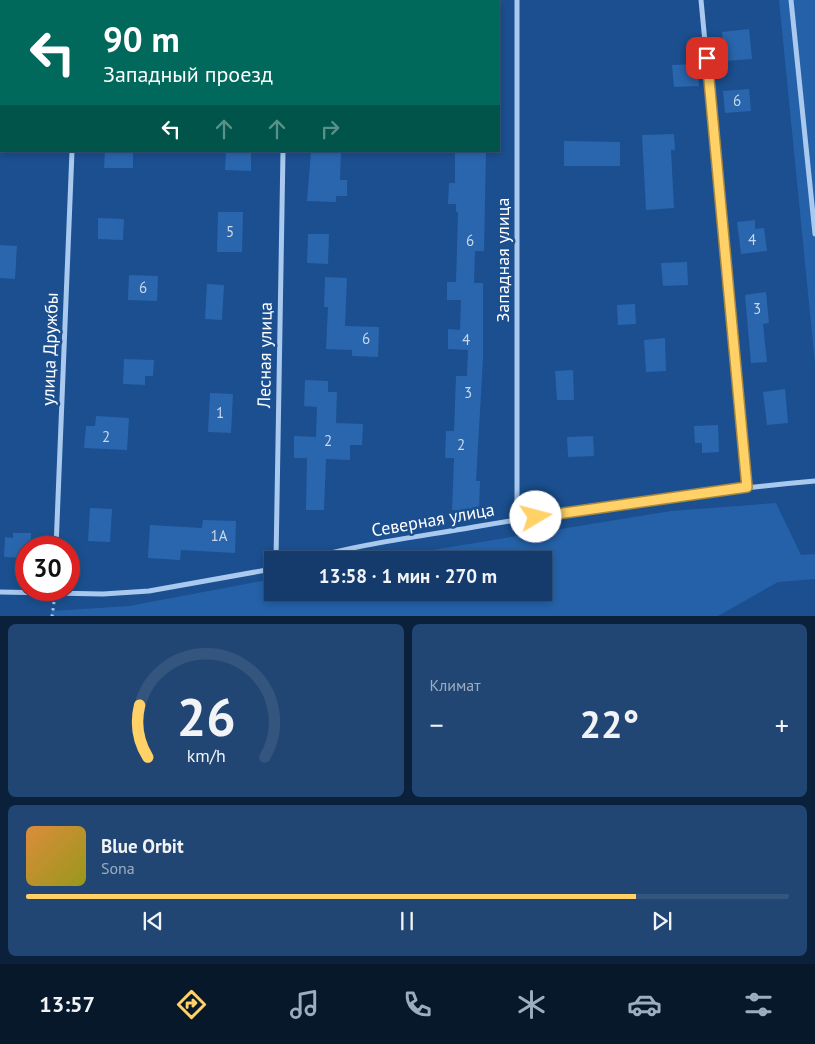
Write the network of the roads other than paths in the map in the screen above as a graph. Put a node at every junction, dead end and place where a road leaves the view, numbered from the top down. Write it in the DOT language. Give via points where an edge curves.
graph roads {
  1 [pos="516,0"];
  2 [pos="701,0"];
  3 [pos="791,0"];
  4 [pos="72,152"];
  5 [pos="283,152"];
  6 [pos="815,234"];
  7 [pos="815,481"];
  8 [pos="747,487"];
  9 [pos="517,520"];
  10 [pos="56,536"];
  11 [pos="276,551"];
  12 [pos="335,551"];
  13 [pos="264,570"];
  14 [pos="0,592"];
  15 [pos="15,592"];
  16 [pos="80,592"];
  1 -- 9 [label="street, Западная улица"];
  2 -- 8 [label="street"];
  3 -- 6 [label="street"];
  4 -- 10 [label="street, улица Дружбы"];
  5 -- 11 [label="street, Лесная улица"];
  7 -- 8 [label="street, Северная улица"];
  8 -- 9 [label="street, Северная улица"];
  9 -- 12 [label="street, Северная улица"];
  13 -- 16 [label="street" via="149,591"];
  14 -- 15 [label="street"];
}
